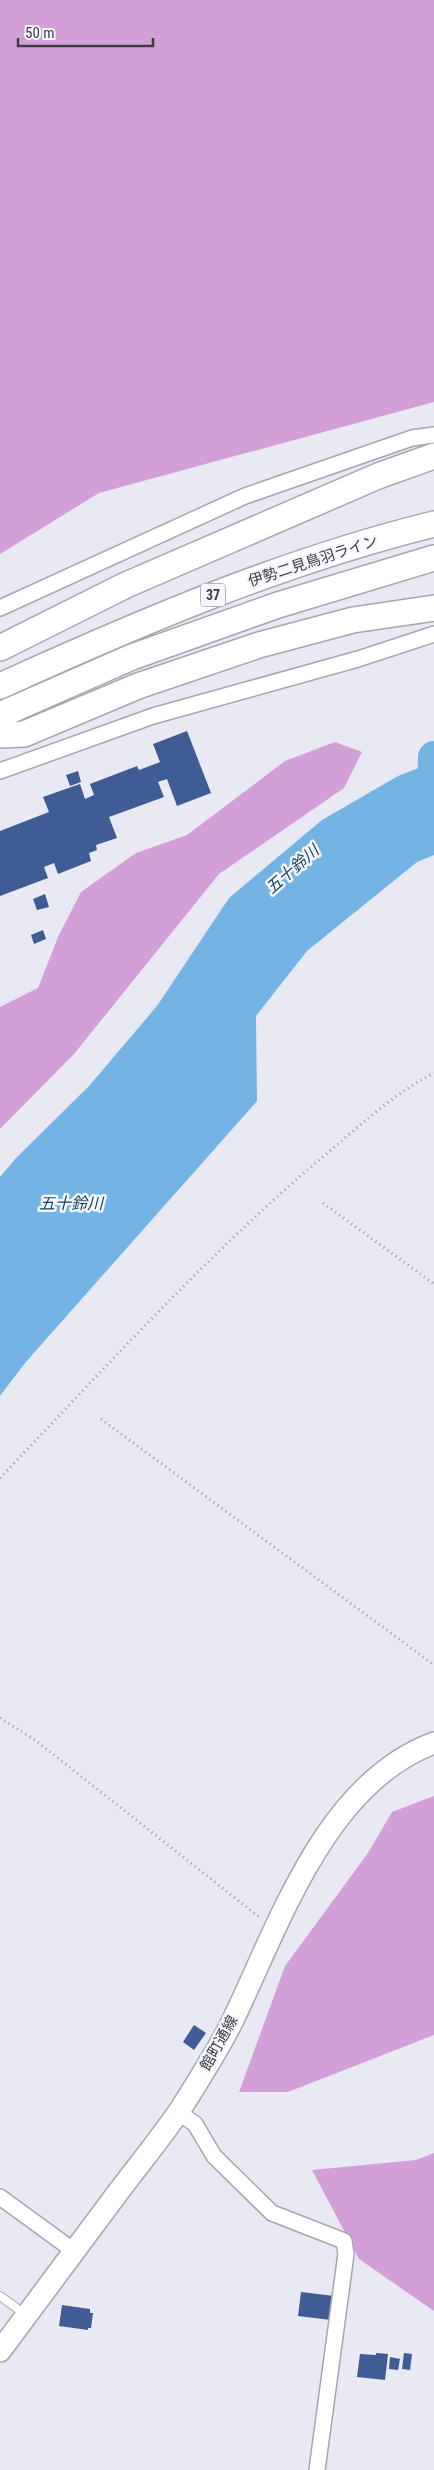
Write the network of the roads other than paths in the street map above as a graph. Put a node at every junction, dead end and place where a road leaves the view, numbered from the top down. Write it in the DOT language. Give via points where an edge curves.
graph roads {
  1 [pos="434,435"];
  2 [pos="434,456"];
  3 [pos="434,524"];
  4 [pos="434,558"];
  5 [pos="0,608"];
  6 [pos="434,608"];
  7 [pos="434,634"];
  8 [pos="0,648"];
  9 [pos="0,686"];
  10 [pos="0,715"];
  11 [pos="0,735"];
  12 [pos="0,771"];
  13 [pos="434,1743"];
  14 [pos="178,2112"];
  15 [pos="0,2197"];
  16 [pos="74,2250"];
  17 [pos="0,2296"];
  18 [pos="26,2315"];
  19 [pos="0,2350"];
  20 [pos="317,2470"];
  1 -- 5 [label="street" via="412,438 245,496"];
  2 -- 8 [label="main road" via="378,476 126,584"];
  3 -- 9 [label="main road, 伊勢二見鳥羽ライン / 37" via="267,574 124,629"];
  4 -- 10 [label="main road, 37" via="278,606 132,657"];
  6 -- 11 [label="main road" via="353,620 259,645 138,686 24,734"];
  7 -- 12 [label="street" via="358,660 153,716"];
  13 -- 14 [label="main road, 館町通線" via="390,1768 356,1796 329,1829 302,1877 231,2024"];
  14 -- 16 [label="main road, 館町通線"];
  14 -- 20 [label="street" via="195,2124 214,2156 272,2213 344,2241 346,2254"];
  15 -- 16 [label="street"];
  16 -- 18 [label="main road, 館町通線"];
  17 -- 18 [label="lane"];
  18 -- 19 [label="main road, 館町通線"];
}
